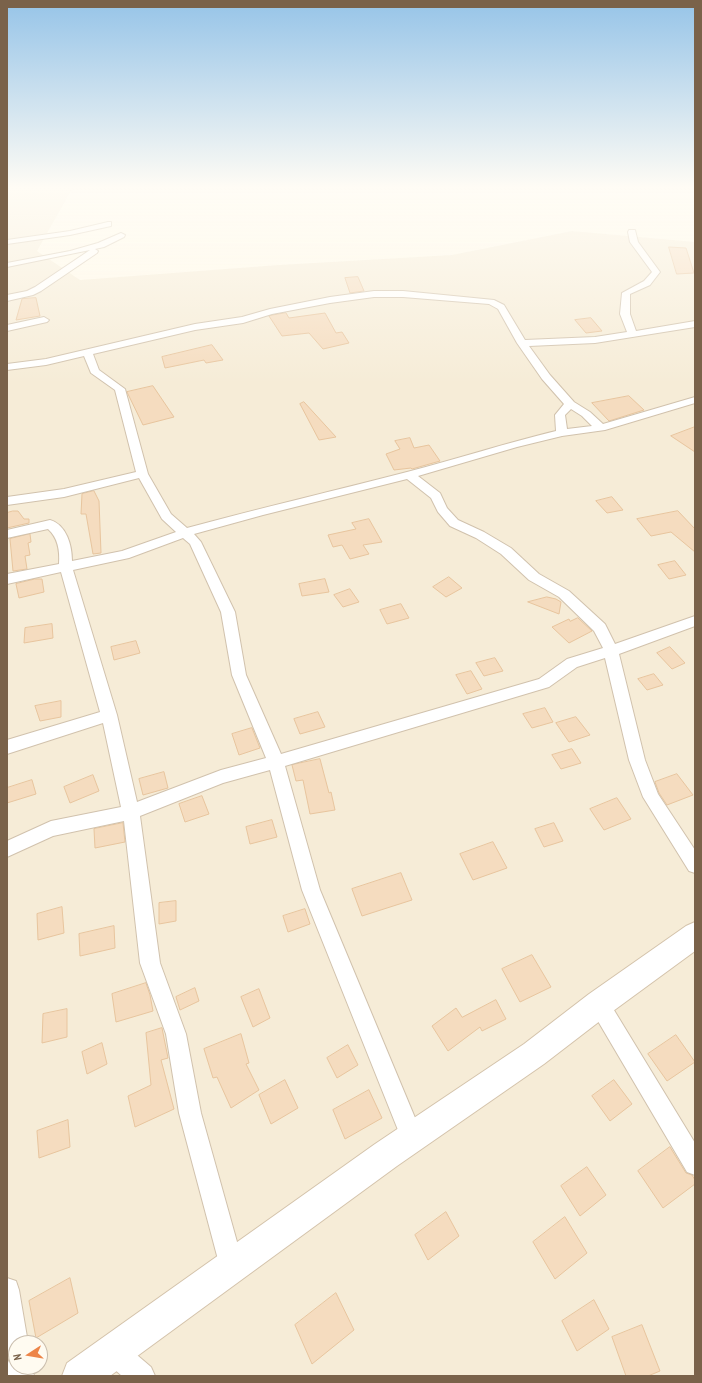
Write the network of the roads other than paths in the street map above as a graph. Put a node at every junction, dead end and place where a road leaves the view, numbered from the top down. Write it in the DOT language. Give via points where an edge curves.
graph roads {
  1 [pos="67,254"];
  2 [pos="89,254"];
  3 [pos="642,254"];
  4 [pos="7,265"];
  5 [pos="7,298"];
  6 [pos="44,320"];
  7 [pos="695,324"];
  8 [pos="7,328"];
  9 [pos="632,334"];
  10 [pos="522,344"];
  11 [pos="88,353"];
  12 [pos="7,367"];
  13 [pos="695,400"];
  14 [pos="570,404"];
  15 [pos="601,428"];
  16 [pos="562,433"];
  17 [pos="142,474"];
  18 [pos="409,475"];
  19 [pos="7,501"];
  20 [pos="185,533"];
  21 [pos="7,534"];
  22 [pos="66,568"];
  23 [pos="7,579"];
  24 [pos="695,621"];
  25 [pos="610,651"];
  26 [pos="109,715"];
  27 [pos="7,747"];
  28 [pos="276,762"];
  29 [pos="131,812"];
  30 [pos="7,850"];
  31 [pos="695,865"];
  32 [pos="695,935"];
  33 [pos="598,1004"];
  34 [pos="412,1137"];
  35 [pos="695,1164"];
  36 [pos="232,1267"];
  37 [pos="7,1290"];
  38 [pos="14,1335"];
  39 [pos="114,1352"];
  40 [pos="80,1376"];
  41 [pos="142,1376"];
  1 -- 4 [label="street"];
  2 -- 5 [label="street" via="38,289"];
  3 -- 9 [label="street" via="656,272 645,285 626,293 624,314"];
  6 -- 8 [label="street"];
  7 -- 9 [label="street"];
  9 -- 10 [label="street" via="595,340"];
  10 -- 11 [label="street" via="501,306 491,302 374,294 322,301 243,320 195,327"];
  10 -- 14 [label="street"];
  11 -- 12 [label="street"];
  11 -- 17 [label="street" via="95,371 120,389"];
  13 -- 15 [label="street"];
  14 -- 15 [label="street"];
  14 -- 16 [label="street" via="560,415"];
  15 -- 16 [label="street"];
  16 -- 18 [label="street" via="499,448"];
  17 -- 19 [label="street" via="64,493"];
  17 -- 20 [label="street" via="166,516"];
  18 -- 20 [label="street"];
  18 -- 25 [label="street" via="436,496 442,509 454,523 506,551 534,577 564,594 600,628"];
  20 -- 22 [label="street" via="124,554"];
  20 -- 28 [label="street" via="195,542 228,612 239,675"];
  21 -- 22 [label="street" via="50,524 59,531 64,544"];
  22 -- 23 [label="street"];
  22 -- 26 [label="street"];
  24 -- 25 [label="street"];
  25 -- 28 [label="street" via="572,662 544,683"];
  25 -- 31 [label="street" via="637,760 651,797"];
  26 -- 27 [label="street"];
  26 -- 29 [label="street"];
  28 -- 29 [label="street" via="221,777"];
  28 -- 34 [label="street" via="311,890"];
  29 -- 30 [label="street" via="51,829"];
  29 -- 36 [label="street" via="150,964 176,1034 190,1113"];
  32 -- 33 [label="main road"];
  33 -- 34 [label="main road" via="534,1054"];
  33 -- 35 [label="street"];
  34 -- 36 [label="main road"];
  36 -- 39 [label="main road"];
  37 -- 38 [label="street"];
  39 -- 40 [label="main road"];
  39 -- 41 [label="street"];
}
